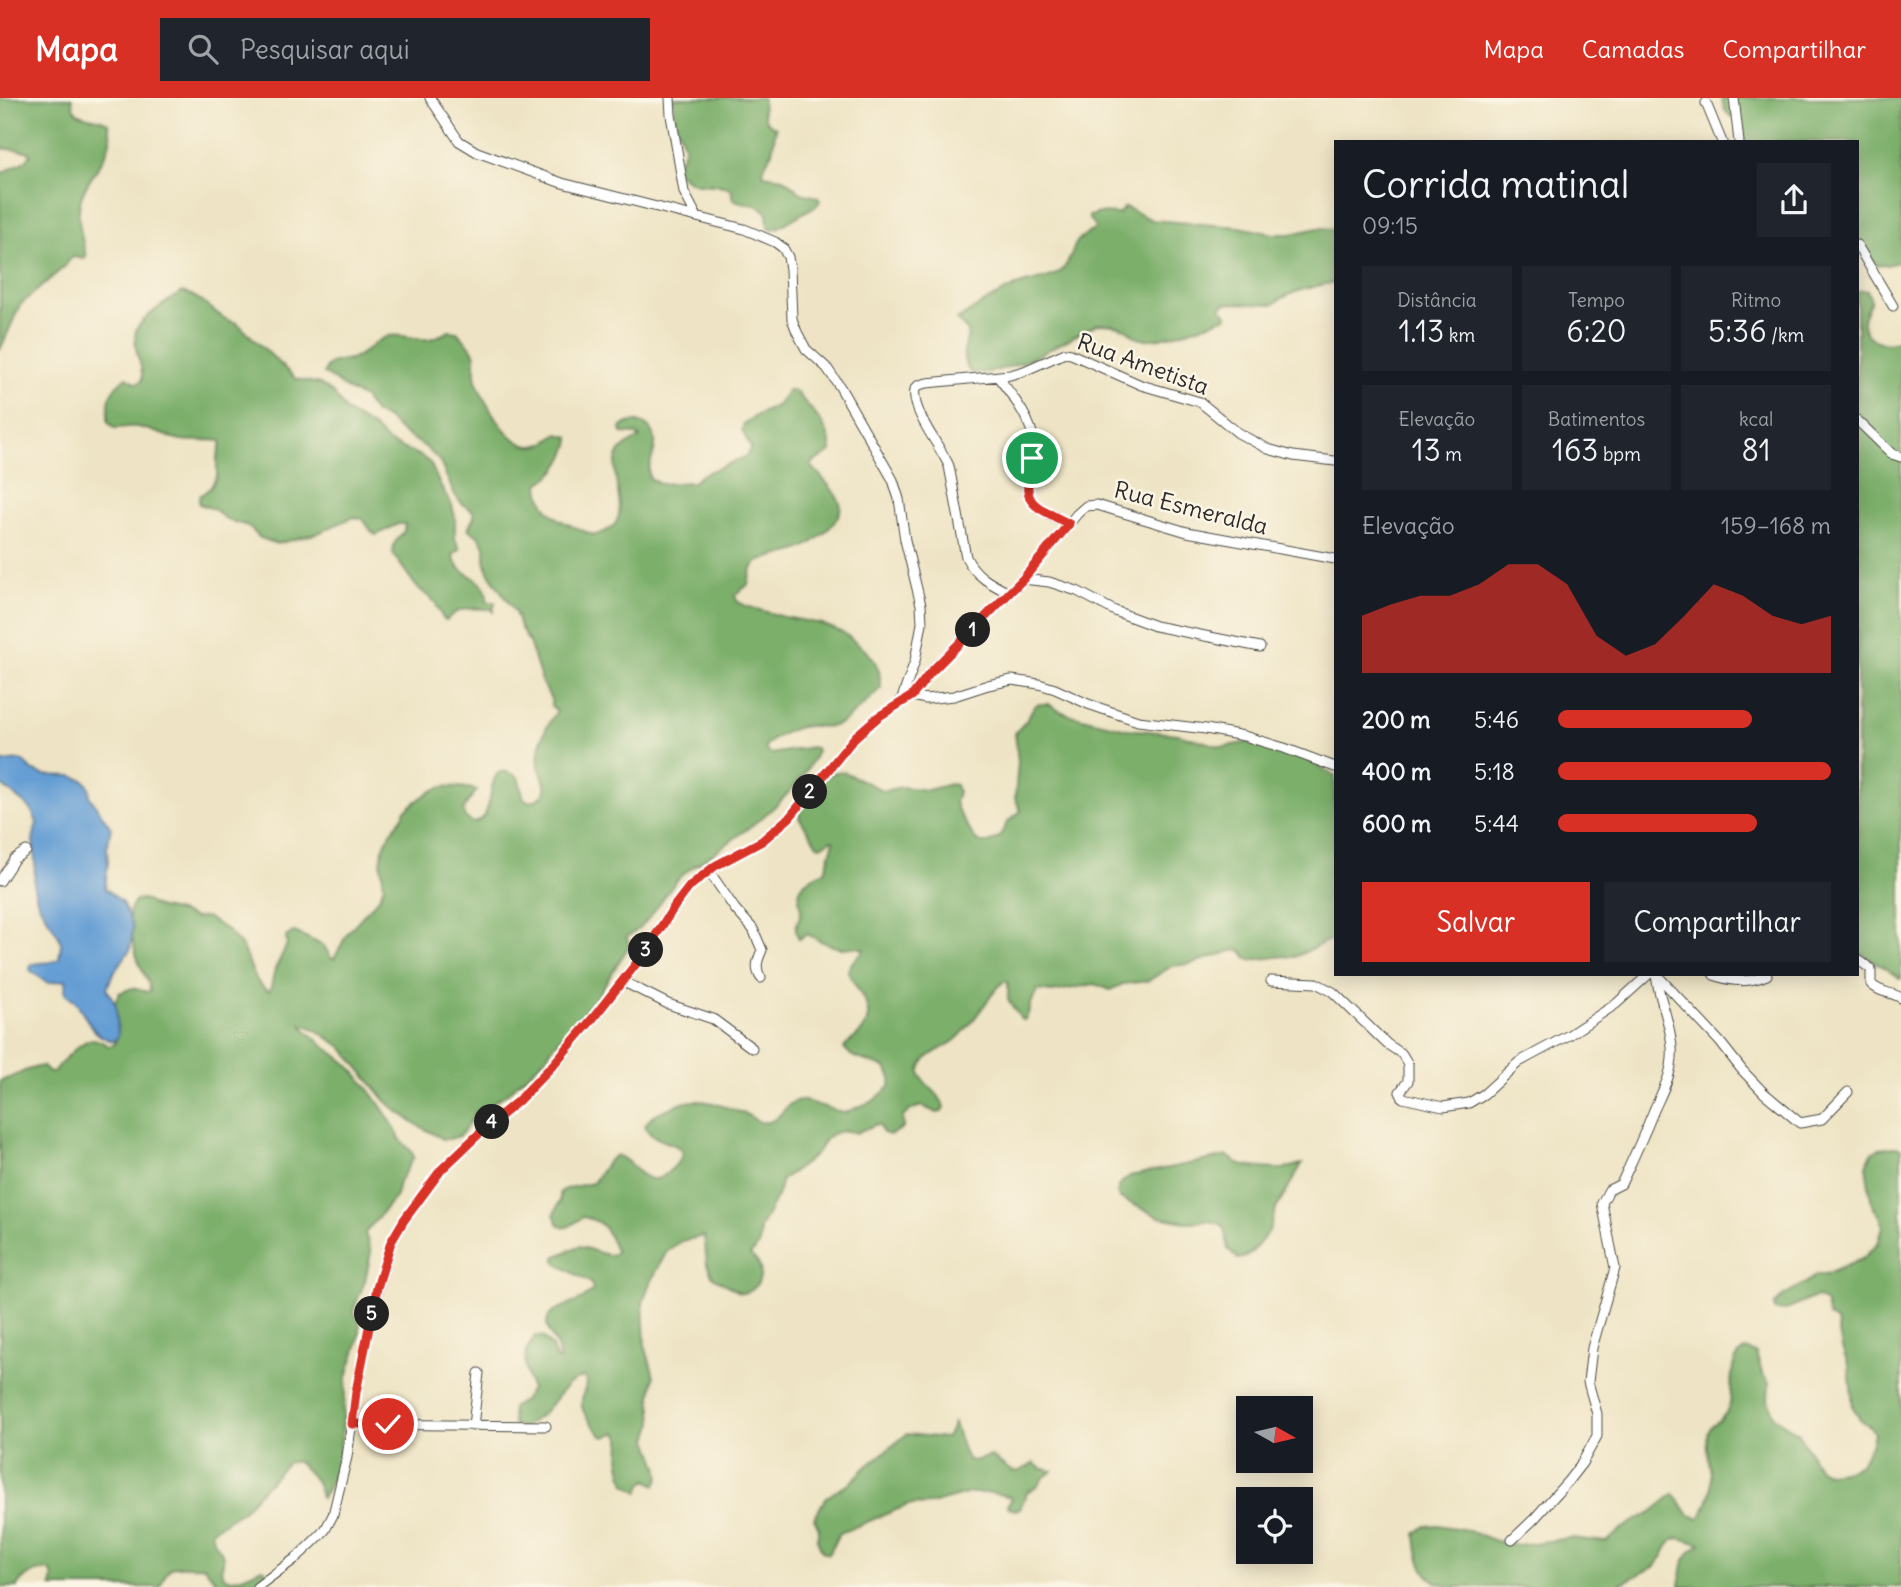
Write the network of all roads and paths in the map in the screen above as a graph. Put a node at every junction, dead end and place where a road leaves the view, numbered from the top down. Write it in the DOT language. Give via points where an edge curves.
graph roads {
  1 [pos="430,98"];
  2 [pos="670,98"];
  3 [pos="1734,98"];
  4 [pos="1706,103"];
  5 [pos="1721,140"];
  6 [pos="1739,140"];
  7 [pos="697,217"];
  8 [pos="1859,248"];
  9 [pos="1893,306"];
  10 [pos="998,377"];
  11 [pos="1859,422"];
  12 [pos="1901,457"];
  13 [pos="1334,461"];
  14 [pos="1069,524"];
  15 [pos="1334,559"];
  16 [pos="1023,579"];
  17 [pos="1009,593"];
  18 [pos="1260,647"];
  19 [pos="912,696"];
  20 [pos="899,705"];
  21 [pos="1334,767"];
  22 [pos="26,850"];
  23 [pos="709,871"];
  24 [pos="0,881"];
  25 [pos="1859,961"];
  26 [pos="1647,976"];
  27 [pos="1656,976"];
  28 [pos="1657,976"];
  29 [pos="1717,976"];
  30 [pos="1764,976"];
  31 [pos="761,978"];
  32 [pos="622,981"];
  33 [pos="1271,981"];
  34 [pos="1901,998"];
  35 [pos="752,1048"];
  36 [pos="1848,1092"];
  37 [pos="479,1373"];
  38 [pos="352,1424"];
  39 [pos="473,1426"];
  40 [pos="546,1426"];
  41 [pos="1512,1540"];
  42 [pos="257,1587"];
  1 -- 7 [label="street" via="459,141 477,152 544,178"];
  2 -- 7 [label="street" via="684,192"];
  3 -- 6 [label="street"];
  4 -- 5 [label="street"];
  7 -- 20 [label="street" via="760,235 783,248 790,269 796,332 840,387 893,480 922,623 915,661"];
  8 -- 9 [label="street"];
  10 -- 13 [label="street, Rua Ametista" via="1071,354 1141,385 1199,401 1238,433 1268,449"];
  10 -- 14 [label="street" via="1031,430 1034,443 1028,496"];
  10 -- 17 [label="street, Rua Ametista" via="927,383 914,393 949,466 966,557 991,584"];
  11 -- 12 [label="street"];
  14 -- 15 [label="street, Rua Esmeralda" via="1086,506 1097,505 1187,532"];
  14 -- 16 [label="street, Rua Esmeralda"];
  16 -- 17 [label="street, Rua Esmeralda"];
  16 -- 18 [label="street" via="1077,591 1155,626"];
  17 -- 19 [label="street, Rua Esmeralda"];
  19 -- 20 [label="street, Rua Esmeralda"];
  19 -- 21 [label="street" via="954,696 1012,680 1040,684 1138,721 1244,736"];
  20 -- 23 [label="street, Rua Esmeralda" via="855,737 790,817 762,841"];
  22 -- 24 [label="street"];
  23 -- 31 [label="street" via="753,929 762,950 757,962"];
  23 -- 32 [label="street, Rua Esmeralda" via="690,886"];
  25 -- 34 [label="street" via="1871,969 1871,984 1877,990"];
  26 -- 33 [label="street" via="1603,1013 1511,1068 1476,1099 1443,1107 1403,1098 1400,1093 1408,1081 1408,1064 1402,1054 1333,992 1316,984"];
  27 -- 41 [label="street" via="1672,1061 1621,1184 1609,1190 1602,1203 1615,1268 1592,1348 1588,1382 1597,1414 1597,1436 1582,1464"];
  28 -- 36 [label="street" via="1764,1093 1800,1123 1822,1119"];
  29 -- 30 [label="street" via="1742,981"];
  32 -- 35 [label="street" via="713,1019"];
  32 -- 38 [label="street, Rua Esmeralda" via="552,1066 441,1170 404,1220 391,1242 377,1288"];
  37 -- 39 [label="street"];
  38 -- 39 [label="street"];
  38 -- 42 [label="street, Rua Esmeralda" via="338,1499 325,1530"];
  39 -- 40 [label="street"];
}
